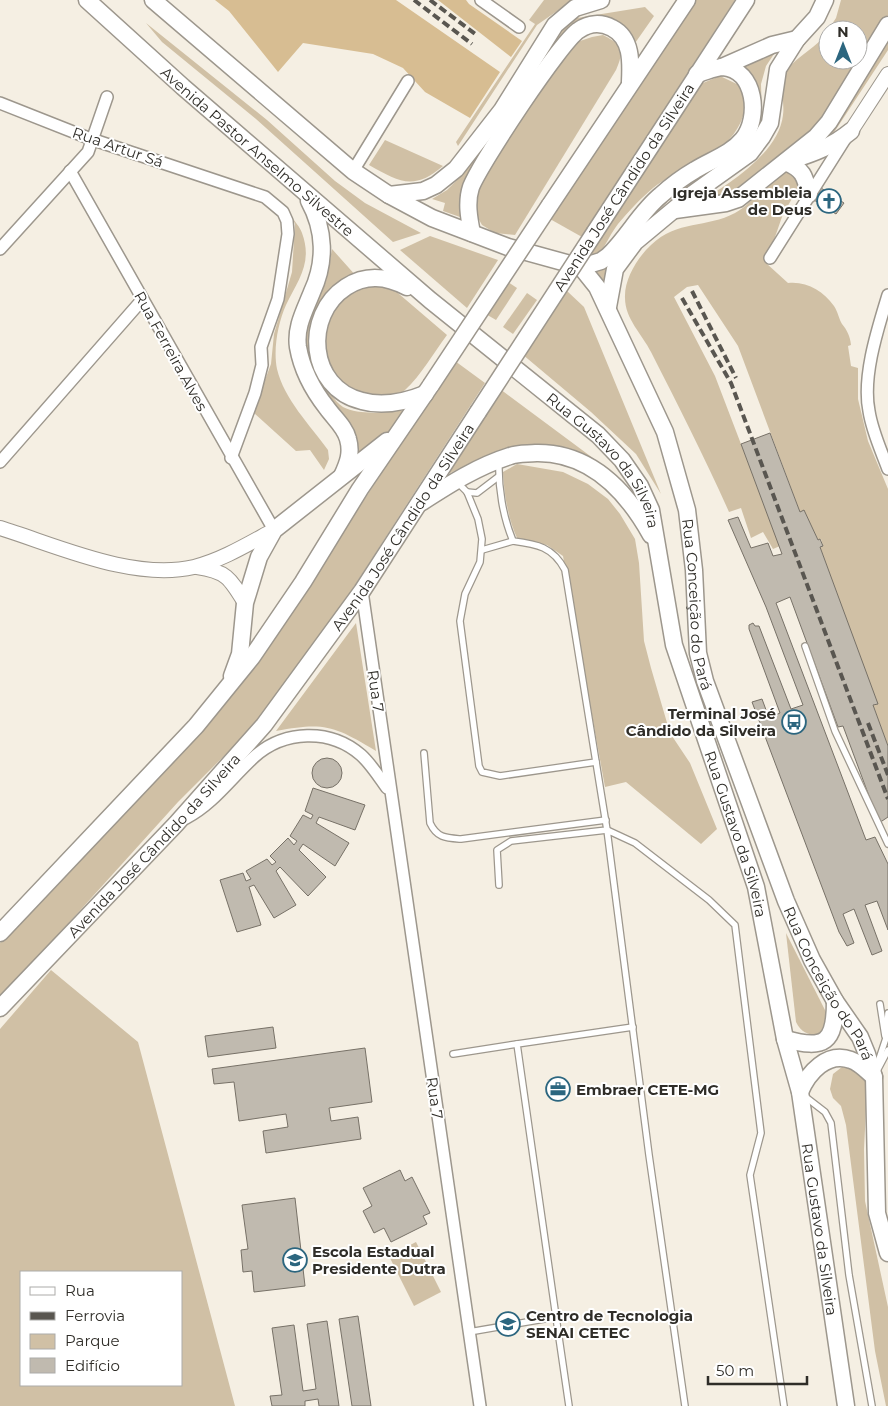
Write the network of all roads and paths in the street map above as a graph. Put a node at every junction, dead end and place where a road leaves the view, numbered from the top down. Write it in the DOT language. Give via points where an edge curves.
graph roads {
  1 [pos="87,0"];
  2 [pos="153,0"];
  3 [pos="481,0"];
  4 [pos="601,0"];
  5 [pos="687,0"];
  6 [pos="746,0"];
  7 [pos="825,0"];
  8 [pos="888,25"];
  9 [pos="519,27"];
  10 [pos="797,39"];
  11 [pos="722,67"];
  12 [pos="697,74"];
  13 [pos="888,74"];
  14 [pos="408,81"];
  15 [pos="630,82"];
  16 [pos="107,97"];
  17 [pos="0,103"];
  18 [pos="851,131"];
  19 [pos="91,139"];
  20 [pos="786,162"];
  21 [pos="70,171"];
  22 [pos="352,171"];
  23 [pos="302,190"];
  24 [pos="809,194"];
  25 [pos="389,195"];
  26 [pos="671,211"];
  27 [pos="472,233"];
  28 [pos="0,249"];
  29 [pos="770,258"];
  30 [pos="581,267"];
  31 [pos="888,295"];
  32 [pos="142,300"];
  33 [pos="430,300"];
  34 [pos="608,307"];
  35 [pos="882,333"];
  36 [pos="428,390"];
  37 [pos="401,430"];
  38 [pos="232,458"];
  39 [pos="499,460"];
  40 [pos="0,462"];
  41 [pos="888,469"];
  42 [pos="342,476"];
  43 [pos="498,477"];
  44 [pos="455,480"];
  45 [pos="467,492"];
  46 [pos="416,506"];
  47 [pos="0,528"];
  48 [pos="274,530"];
  49 [pos="513,541"];
  50 [pos="658,547"];
  51 [pos="482,550"];
  52 [pos="193,567"];
  53 [pos="362,591"];
  54 [pos="245,603"];
  55 [pos="805,646"];
  56 [pos="229,687"];
  57 [pos="384,753"];
  58 [pos="424,753"];
  59 [pos="362,756"];
  60 [pos="596,762"];
  61 [pos="389,791"];
  62 [pos="606,820"];
  63 [pos="176,824"];
  64 [pos="608,830"];
  65 [pos="888,844"];
  66 [pos="499,885"];
  67 [pos="0,933"];
  68 [pos="835,1001"];
  69 [pos="880,1004"];
  70 [pos="0,1008"];
  71 [pos="888,1013"];
  72 [pos="633,1027"];
  73 [pos="887,1035"];
  74 [pos="785,1039"];
  75 [pos="517,1044"];
  76 [pos="888,1050"];
  77 [pos="453,1054"];
  78 [pos="874,1077"];
  79 [pos="800,1092"];
  80 [pos="882,1213"];
  81 [pos="888,1253"];
  82 [pos="556,1317"];
  83 [pos="467,1332"];
  84 [pos="480,1406"];
  85 [pos="569,1406"];
  86 [pos="685,1406"];
  87 [pos="784,1406"];
  88 [pos="846,1406"];
  89 [pos="872,1406"];
  1 -- 23 [label="main road, Avenida Pastor Anselmo Silvestre"];
  2 -- 22 [label="main road"];
  3 -- 9 [label="street"];
  4 -- 25 [label="main road" via="575,8 555,25 502,110 456,169 423,191"];
  5 -- 15 [label="main road"];
  6 -- 12 [label="main road, Avenida José Cândido da Silveira"];
  7 -- 10 [label="main road" via="817,17"];
  8 -- 20 [label="main road" via="829,122"];
  10 -- 11 [label="main road" via="772,45"];
  10 -- 26 [label="main road" via="778,68 770,124 762,138 750,153"];
  11 -- 12 [label="main road"];
  11 -- 30 [label="main road" via="736,71 753,93 750,123 744,138 728,152 694,170 650,204 608,256"];
  12 -- 46 [label="main road, Avenida José Cândido da Silveira, bridge"];
  13 -- 18 [label="street"];
  14 -- 22 [label="street"];
  15 -- 27 [label="main road" via="629,51 617,31 598,24 587,25 570,37 512,120 471,188 468,203"];
  15 -- 36 [label="main road, bridge"];
  16 -- 19 [label="street"];
  17 -- 19 [label="street, Rua Artur Sá"];
  18 -- 20 [label="main road" via="818,152"];
  18 -- 24 [label="street"];
  19 -- 21 [label="street" via="88,152"];
  19 -- 38 [label="street, Rua Artur Sá" via="265,197 275,204 287,222 278,299 261,347 262,365 255,393"];
  20 -- 24 [label="main road" via="798,167 806,180"];
  20 -- 26 [label="main road" via="738,199"];
  21 -- 28 [label="street"];
  21 -- 32 [label="street, Rua Ferreira Alves"];
  22 -- 25 [label="main road"];
  23 -- 33 [label="main road, Avenida Pastor Anselmo Silvestre"];
  23 -- 42 [label="main road" via="318,219 322,260 318,280 302,316 298,342 300,362 348,438 349,460"];
  24 -- 29 [label="street"];
  25 -- 27 [label="main road" via="432,218"];
  26 -- 34 [label="main road" via="635,242 615,269"];
  27 -- 30 [label="main road" via="508,247"];
  30 -- 34 [label="main road, Rua Conceição do Pará"];
  31 -- 35 [label="street"];
  32 -- 38 [label="street, Rua Ferreira Alves"];
  32 -- 40 [label="street"];
  33 -- 36 [label="main road" via="393,280 377,277 359,280 338,292 328,303 319,321 317,336 324,370 346,394 376,403 408,400"];
  33 -- 50 [label="main road, Rua Gustavo da Silveira" via="598,435 622,460 640,486 651,510"];
  34 -- 68 [label="main road, Rua Conceição do Pará" via="665,432 687,510 698,653 705,681 786,901 812,960"];
  35 -- 41 [label="street" via="868,384 868,410"];
  36 -- 37 [label="main road"];
  37 -- 42 [label="main road"];
  37 -- 56 [label="main road" via="303,582"];
  38 -- 48 [label="street, Rua Ferreira Alves"];
  39 -- 43 [label="lane"];
  39 -- 44 [label="main road"];
  39 -- 50 [label="main road" via="512,455 544,453 580,461 593,468 630,500"];
  42 -- 48 [label="main road"];
  43 -- 45 [label="lane" via="477,493"];
  43 -- 49 [label="lane"];
  44 -- 45 [label="lane"];
  44 -- 46 [label="main road"];
  45 -- 51 [label="lane" via="478,519"];
  46 -- 53 [label="main road, Avenida José Cândido da Silveira"];
  47 -- 52 [label="street" via="132,569 164,571"];
  48 -- 52 [label="street" via="222,557"];
  48 -- 54 [label="main road" via="259,557"];
  49 -- 51 [label="lane"];
  49 -- 60 [label="lane" via="545,548 558,557 565,570"];
  50 -- 74 [label="main road, Rua Gustavo da Silveira" via="674,645 756,887"];
  51 -- 60 [label="lane" via="465,594 460,621 482,772 500,776"];
  52 -- 54 [label="street" via="218,570 233,583"];
  53 -- 57 [label="street, Rua 7"];
  53 -- 63 [label="main road, Avenida José Cândido da Silveira" via="264,725"];
  54 -- 56 [label="main road" via="240,654"];
  55 -- 65 [label="lane" via="835,731"];
  56 -- 67 [label="main road"];
  57 -- 59 [label="street"];
  57 -- 61 [label="street, Rua 7"];
  58 -- 62 [label="lane" via="430,823 435,833 446,838 461,839"];
  59 -- 61 [label="street, Rua 7"];
  59 -- 63 [label="street, Rua 7" via="341,742 322,736 286,738 254,757 199,811"];
  60 -- 62 [label="lane"];
  61 -- 83 [label="street, Rua 7"];
  62 -- 64 [label="lane"];
  63 -- 70 [label="main road, Avenida José Cândido da Silveira"];
  64 -- 66 [label="lane" via="511,842 497,850"];
  64 -- 72 [label="lane"];
  64 -- 87 [label="lane" via="635,842 709,900 735,925 761,1133 750,1175"];
  68 -- 74 [label="main road" via="832,1031 822,1042 808,1046"];
  68 -- 78 [label="main road, Rua Conceição do Pará" via="860,1037"];
  69 -- 73 [label="lane"];
  71 -- 73 [label="lane"];
  72 -- 75 [label="lane"];
  72 -- 86 [label="lane"];
  73 -- 78 [label="lane"];
  74 -- 79 [label="main road, Rua Gustavo da Silveira"];
  75 -- 77 [label="lane"];
  75 -- 82 [label="lane"];
  76 -- 78 [label="lane"];
  78 -- 79 [label="main road" via="851,1060 828,1060 806,1078"];
  78 -- 80 [label="main road, Rua Conceição do Pará"];
  79 -- 88 [label="main road, Rua Gustavo da Silveira"];
  79 -- 89 [label="lane" via="825,1112 831,1123 849,1275"];
  80 -- 81 [label="main road, Rua Conceição do Pará"];
  82 -- 83 [label="lane"];
  82 -- 85 [label="lane"];
  83 -- 84 [label="street, Rua 7"];
}
